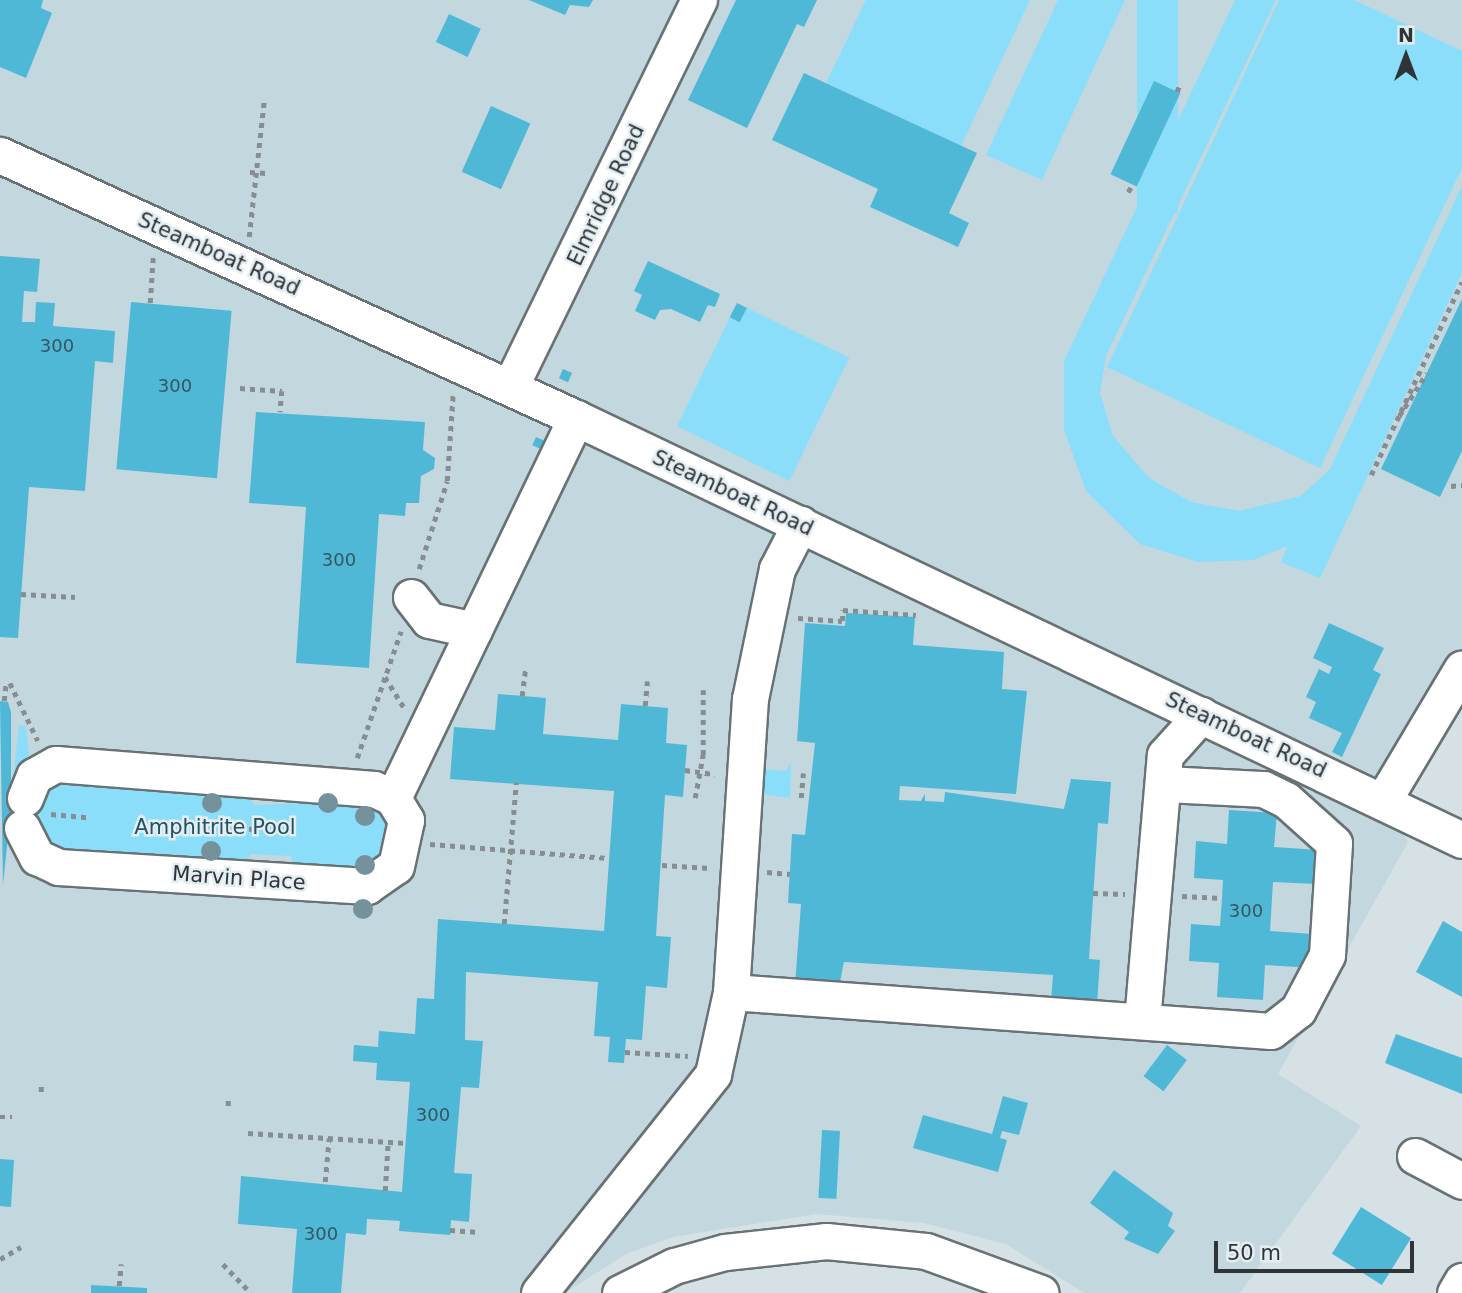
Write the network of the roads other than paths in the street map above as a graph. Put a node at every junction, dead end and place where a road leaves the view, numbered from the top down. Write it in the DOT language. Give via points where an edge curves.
graph roads {
  1 [pos="699,0"];
  2 [pos="0,155"];
  3 [pos="510,387"];
  4 [pos="576,418"];
  5 [pos="800,524"];
  6 [pos="411,597"];
  7 [pos="474,630"];
  8 [pos="1462,668"];
  9 [pos="1201,715"];
  10 [pos="1163,784"];
  11 [pos="393,797"];
  12 [pos="1384,799"];
  13 [pos="1462,840"];
  14 [pos="730,992"];
  15 [pos="1142,1021"];
  16 [pos="1415,1156"];
  17 [pos="1462,1181"];
  18 [pos="1462,1280"];
  19 [pos="539,1293"];
  20 [pos="620,1293"];
  21 [pos="1041,1293"];
  22 [pos="1455,1293"];
  1 -- 3 [label="street, Elmridge Road"];
  2 -- 3 [label="street, Steamboat Road"];
  3 -- 4 [label="street, Steamboat Road"];
  4 -- 5 [label="street, Steamboat Road"];
  4 -- 7 [label="street"];
  5 -- 9 [label="street, Steamboat Road"];
  5 -- 14 [label="street" via="777,569 750,699"];
  6 -- 7 [label="street" via="429,620"];
  7 -- 11 [label="street"];
  8 -- 12 [label="street"];
  9 -- 10 [label="street" via="1165,755"];
  9 -- 12 [label="street, Steamboat Road"];
  10 -- 15 [label="street" via="1140,894"];
  10 -- 15 [label="street" via="1263,789 1286,800 1334,843 1327,955 1298,1010 1271,1031"];
  11 -- 11 [label="street, Marvin Place" via="406,820 406,842 396,866 367,886 58,867 37,857 28,813 34,776 50,767 374,789"];
  12 -- 13 [label="street, Steamboat Road"];
  14 -- 15 [label="street"];
  14 -- 19 [label="street" via="713,1074"];
  16 -- 17 [label="street"];
  18 -- 22 [label="street"];
  20 -- 21 [label="street" via="674,1266 725,1252 826,1241 926,1251"];
}
